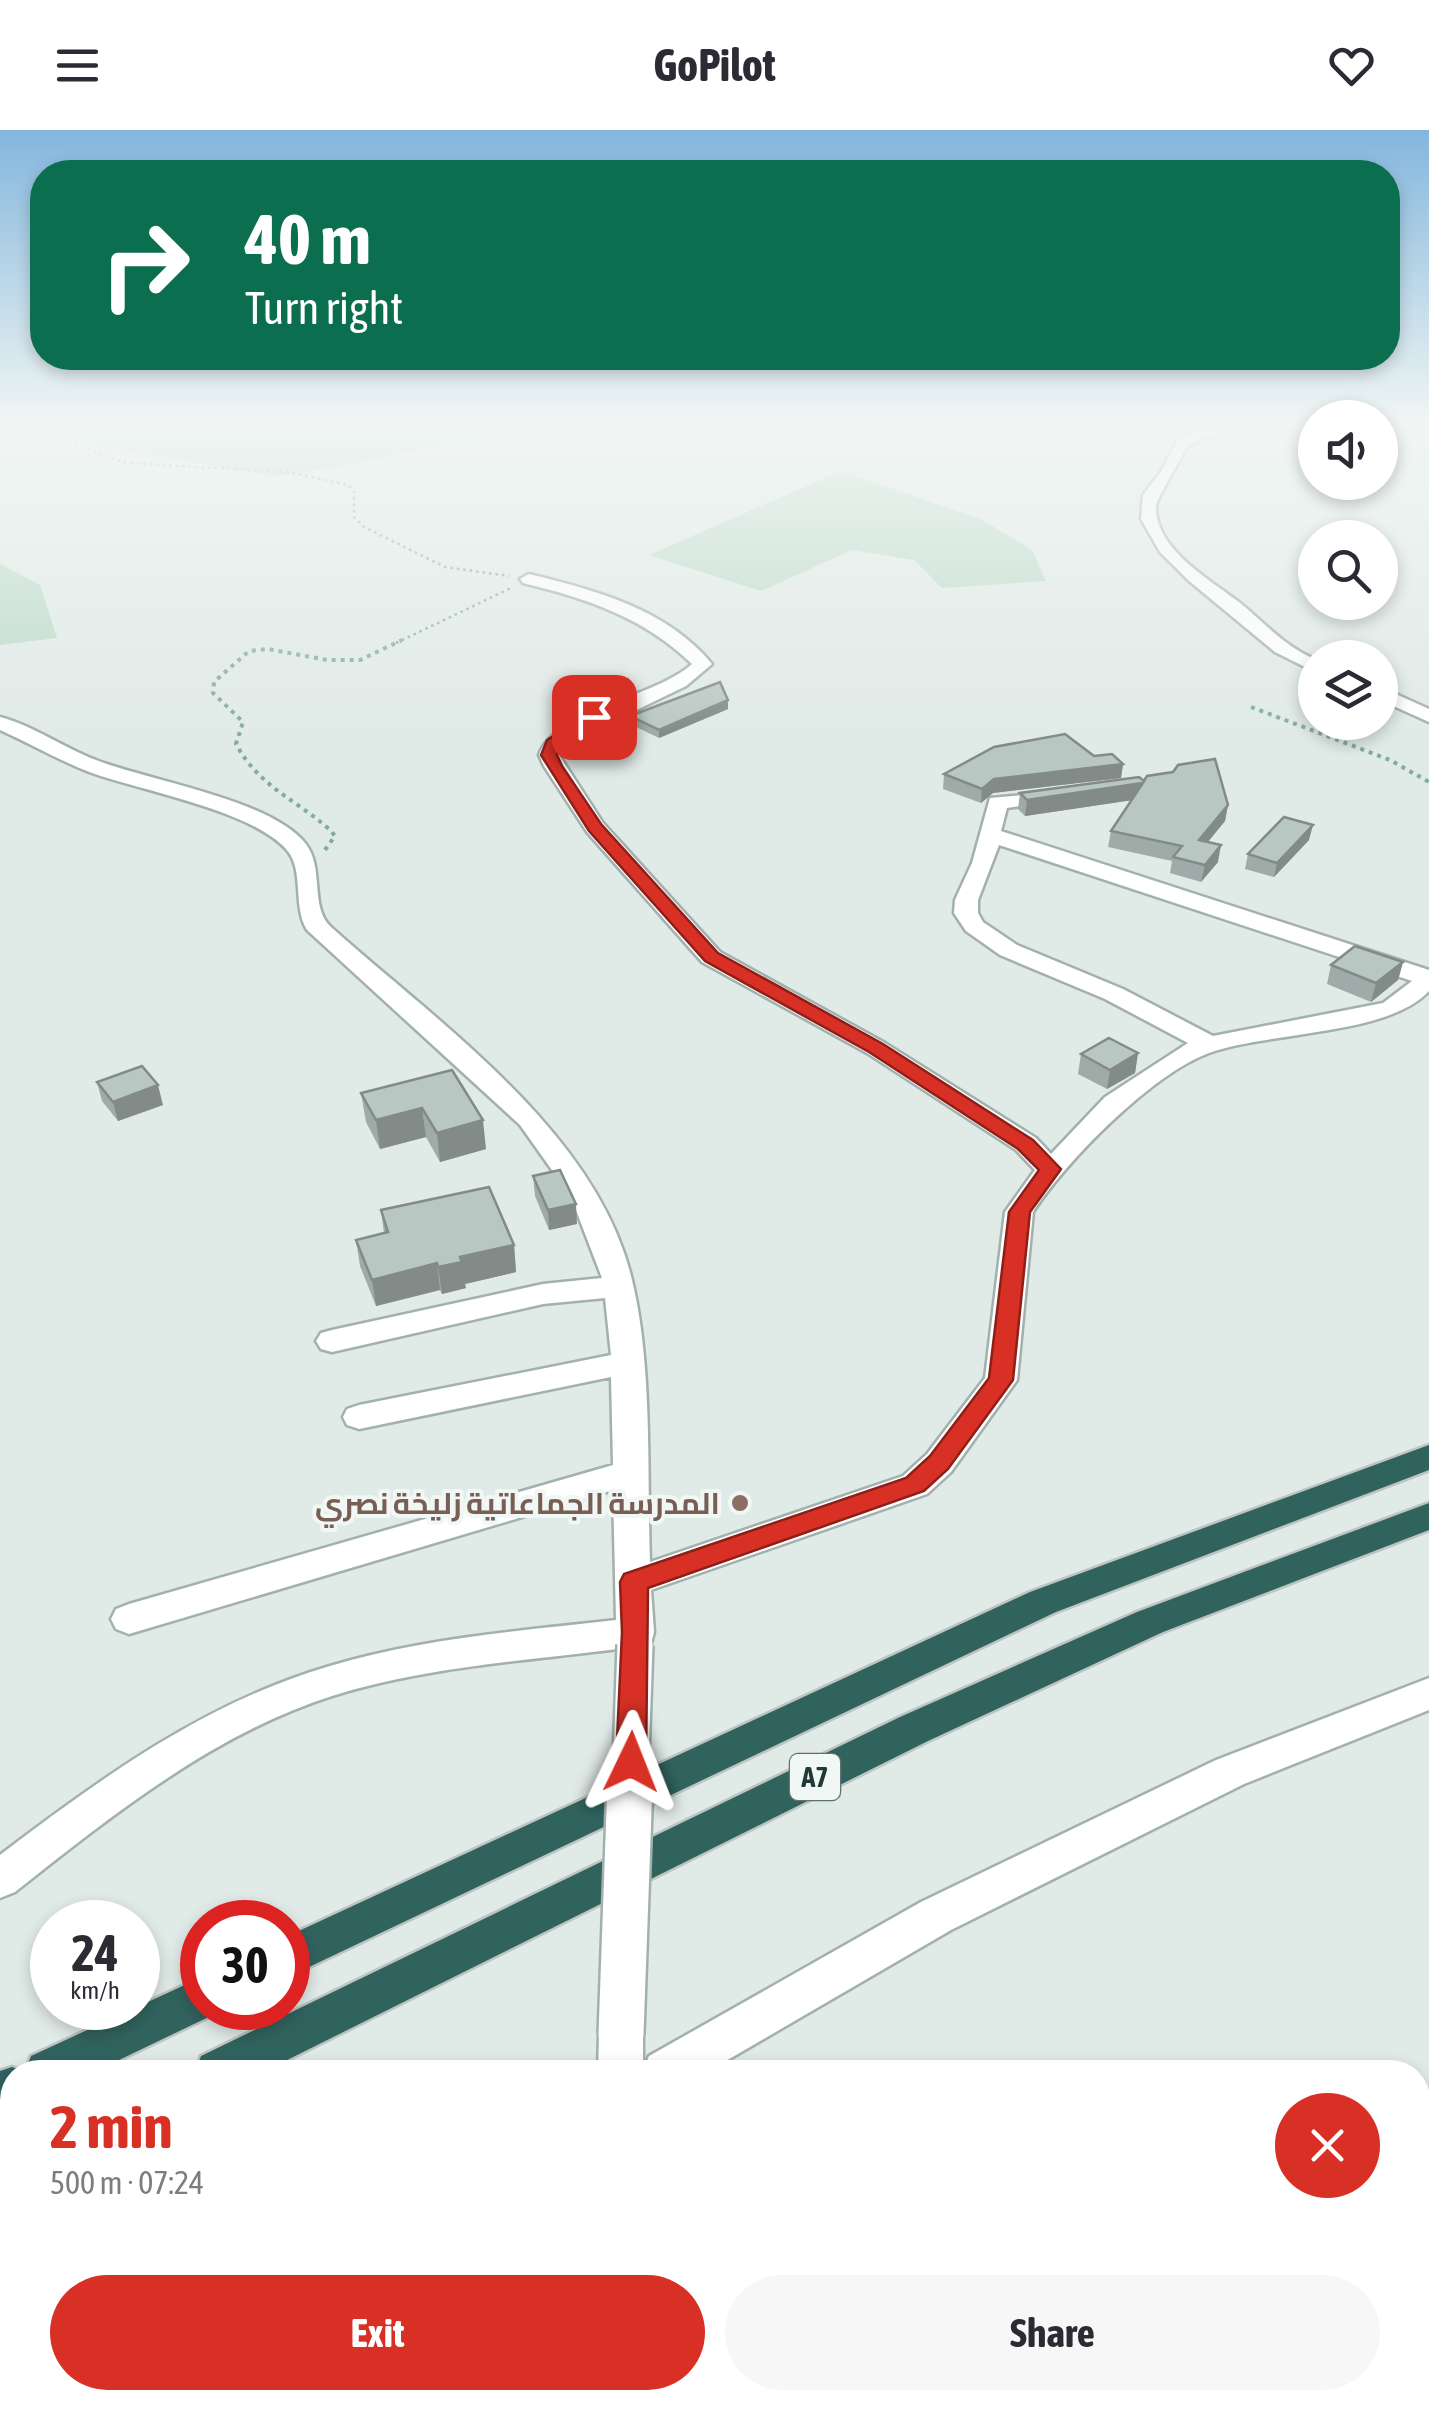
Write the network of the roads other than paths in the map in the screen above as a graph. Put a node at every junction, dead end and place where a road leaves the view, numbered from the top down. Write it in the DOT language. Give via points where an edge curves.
graph roads {
  1 [pos="1151,526"];
  2 [pos="530,579"];
  3 [pos="1298,659"];
  4 [pos="1398,701"];
  5 [pos="1429,716"];
  6 [pos="0,724"];
  7 [pos="1090,790"];
  8 [pos="990,835"];
  9 [pos="1429,977"];
  10 [pos="1210,1045"];
  11 [pos="1050,1169"];
  12 [pos="618,1287"];
  13 [pos="332,1341"];
  14 [pos="625,1362"];
  15 [pos="359,1417"];
  16 [pos="1429,1458"];
  17 [pos="629,1473"];
  18 [pos="1429,1516"];
  19 [pos="634,1582"];
  20 [pos="129,1619"];
  21 [pos="636,1638"];
  22 [pos="1429,1694"];
  23 [pos="0,1878"];
  24 [pos="310,1947"];
  25 [pos="180,2009"];
  26 [pos="620,2053"];
  27 [pos="72,2060"];
  28 [pos="241,2060"];
  29 [pos="686,2060"];
  1 -- 3 [label="street" via="1190,572"];
  2 -- 11 [label="street" via="636,612 703,664 553,743 549,755 562,782 595,827 711,957 876,1048 1026,1144"];
  4 -- 5 [label="street"];
  6 -- 12 [label="street" via="94,767 194,796 291,840 305,860 306,909 315,925 530,1118 586,1196"];
  7 -- 8 [label="street" via="1000,801"];
  8 -- 9 [label="street"];
  8 -- 10 [label="street" via="965,910 976,929"];
  9 -- 10 [label="street" via="1390,1009"];
  10 -- 11 [label="street" via="1114,1103"];
  11 -- 19 [label="street" via="1020,1212 1000,1380 939,1463 915,1484"];
  12 -- 13 [label="street" via="543,1294"];
  12 -- 14 [label="street"];
  14 -- 15 [label="street"];
  14 -- 17 [label="street"];
  16 -- 24 [label="highway, A7" via="1044,1602"];
  17 -- 19 [label="street"];
  17 -- 20 [label="street"];
  18 -- 28 [label="highway, A7" via="1150,1622 914,1729"];
  19 -- 21 [label="street"];
  21 -- 23 [label="street" via="394,1665 285,1697 150,1769"];
  21 -- 26 [label="street, bridge"];
  22 -- 29 [label="street" via="1230,1772 971,1898"];
  25 -- 27 [label="highway"];
}
